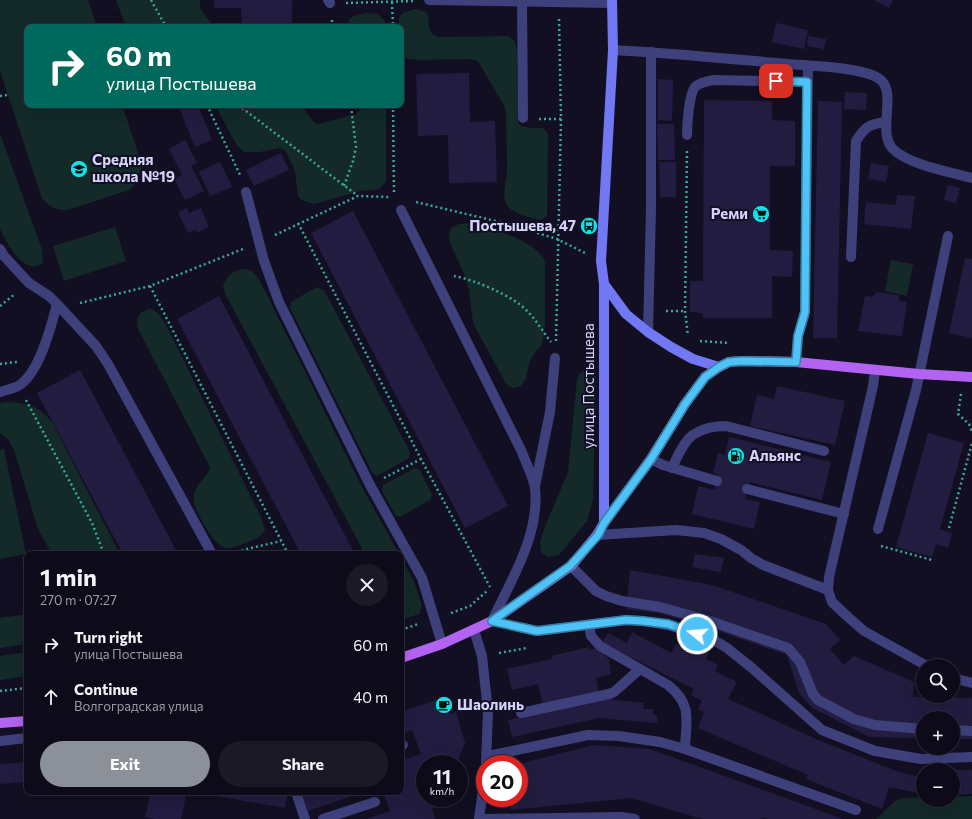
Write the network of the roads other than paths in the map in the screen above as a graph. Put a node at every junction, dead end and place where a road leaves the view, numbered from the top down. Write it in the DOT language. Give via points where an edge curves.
graph roads {
  1 [pos="429,0"];
  2 [pos="522,1"];
  3 [pos="612,2"];
  4 [pos="613,50"];
  5 [pos="651,52"];
  6 [pos="808,66"];
  7 [pos="807,82"];
  8 [pos="523,118"];
  9 [pos="886,122"];
  10 [pos="687,135"];
  11 [pos="972,178"];
  12 [pos="246,192"];
  13 [pos="401,210"];
  14 [pos="948,236"];
  15 [pos="0,249"];
  16 [pos="851,257"];
  17 [pos="604,284"];
  18 [pos="57,304"];
  19 [pos="648,332"];
  20 [pos="555,358"];
  21 [pos="796,362"];
  22 [pos="719,367"];
  23 [pos="875,370"];
  24 [pos="919,374"];
  25 [pos="972,377"];
  26 [pos="0,392"];
  27 [pos="824,451"];
  28 [pos="651,459"];
  29 [pos="672,468"];
  30 [pos="717,481"];
  31 [pos="534,487"];
  32 [pos="747,489"];
  33 [pos="844,514"];
  34 [pos="604,523"];
  35 [pos="878,529"];
  36 [pos="598,535"];
  37 [pos="210,551"];
  38 [pos="570,566"];
  39 [pos="828,590"];
  40 [pos="492,621"];
  41 [pos="588,625"];
  42 [pos="474,630"];
  43 [pos="442,644"];
  44 [pos="404,657"];
  45 [pos="916,660"];
  46 [pos="640,669"];
  47 [pos="960,680"];
  48 [pos="972,683"];
  49 [pos="521,712"];
  50 [pos="24,720"];
  51 [pos="0,723"];
  52 [pos="916,728"];
  53 [pos="960,730"];
  54 [pos="972,731"];
  55 [pos="24,738"];
  56 [pos="0,741"];
  57 [pos="685,749"];
  58 [pos="487,755"];
  59 [pos="507,755"];
  60 [pos="972,757"];
  61 [pos="297,795"];
  62 [pos="375,802"];
  63 [pos="481,807"];
  64 [pos="856,810"];
  65 [pos="305,819"];
  66 [pos="323,819"];
  67 [pos="479,819"];
  68 [pos="483,819"];
  69 [pos="635,819"];
  1 -- 2 [label="street"];
  2 -- 3 [label="street"];
  2 -- 8 [label="street"];
  3 -- 4 [label="main road, улица Постышева"];
  4 -- 5 [label="street"];
  4 -- 17 [label="main road, улица Постышева" via="601,262"];
  5 -- 6 [label="street"];
  5 -- 19 [label="street"];
  6 -- 7 [label="street"];
  6 -- 9 [label="street" via="857,71 879,78 884,84 887,96"];
  7 -- 10 [label="street" via="714,80 702,83 695,87 690,100"];
  7 -- 21 [label="street" via="805,312 798,336"];
  9 -- 11 [label="street" via="891,148 902,156"];
  9 -- 16 [label="street" via="872,124 856,141"];
  12 -- 43 [label="street" via="264,262 279,302 370,485 422,578"];
  13 -- 31 [label="street" via="521,450"];
  14 -- 24 [label="street"];
  15 -- 18 [label="street" via="29,283"];
  17 -- 19 [label="main road" via="626,314"];
  17 -- 34 [label="main road, улица Постышева"];
  18 -- 26 [label="street" via="38,360 27,378 18,386"];
  18 -- 37 [label="street" via="96,346 108,364"];
  19 -- 22 [label="main road" via="693,359"];
  20 -- 31 [label="street" via="550,412"];
  21 -- 22 [label="main road" via="742,361 729,362"];
  21 -- 23 [label="main road"];
  22 -- 28 [label="main road" via="705,377 685,404"];
  23 -- 24 [label="main road"];
  23 -- 33 [label="street"];
  24 -- 25 [label="main road"];
  24 -- 35 [label="street"];
  27 -- 29 [label="street" via="726,426 717,426 697,433 686,441"];
  28 -- 29 [label="street"];
  28 -- 34 [label="main road"];
  29 -- 30 [label="street"];
  31 -- 40 [label="street" via="535,506 526,550"];
  32 -- 33 [label="street"];
  33 -- 39 [label="street"];
  34 -- 36 [label="main road, улица Постышева"];
  36 -- 38 [label="main road, улица Постышева"];
  36 -- 39 [label="street" via="676,530 704,533 721,538 763,565"];
  38 -- 40 [label="main road, улица Постышева"];
  38 -- 52 [label="street" via="596,591 606,596 710,621 788,648 800,662 818,700 854,719 875,725"];
  39 -- 45 [label="street" via="832,602 864,631"];
  40 -- 41 [label="street" via="537,631"];
  40 -- 42 [label="main road, улица Постышева"];
  41 -- 46 [label="street" via="591,636 600,646"];
  41 -- 60 [label="street" via="626,620 643,621 668,624 711,638 752,668 822,730 875,751 921,759"];
  42 -- 43 [label="main road, улица Постышева"];
  42 -- 58 [label="street" via="482,656 488,711"];
  43 -- 44 [label="main road, улица Постышева"];
  46 -- 49 [label="street" via="609,694"];
  46 -- 57 [label="street" via="668,685 683,701 687,711"];
  47 -- 48 [label="street"];
  50 -- 51 [label="main road"];
  53 -- 54 [label="street"];
  55 -- 56 [label="street"];
  57 -- 59 [label="street" via="660,742 619,736 588,735"];
  57 -- 64 [label="street"];
  61 -- 65 [label="street"];
  62 -- 66 [label="street"];
  63 -- 67 [label="street"];
  68 -- 69 [label="street"];
}
